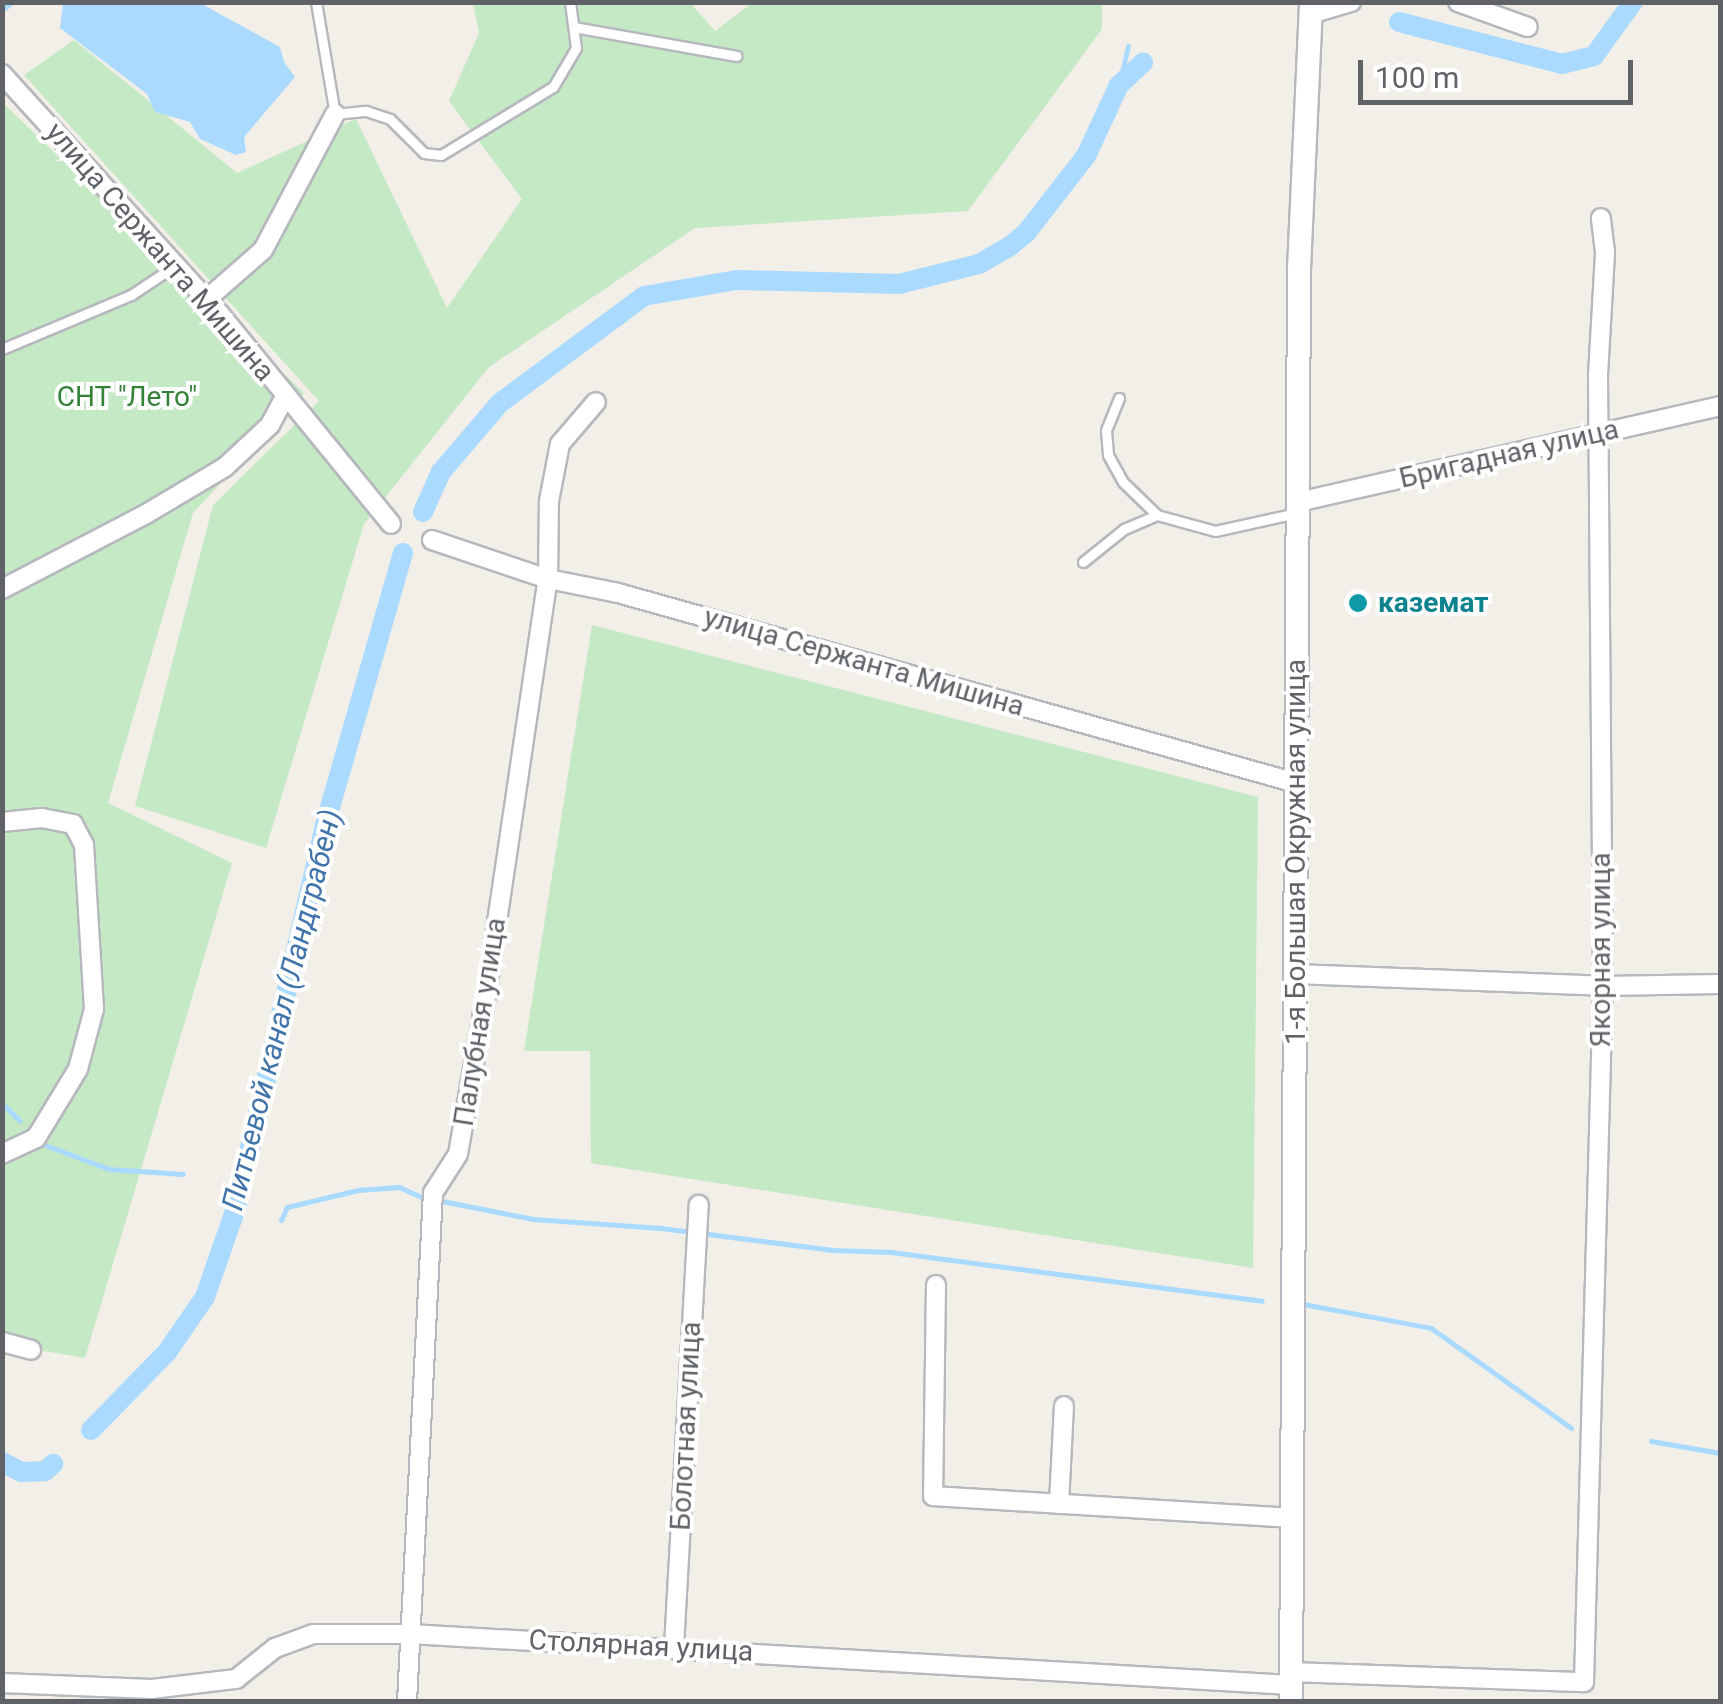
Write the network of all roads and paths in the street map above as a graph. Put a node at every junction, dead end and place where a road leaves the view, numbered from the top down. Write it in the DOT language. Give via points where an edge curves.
graph roads {
  1 [pos="316,2"];
  2 [pos="570,2"];
  3 [pos="1351,2"];
  4 [pos="1458,2"];
  5 [pos="1311,8"];
  6 [pos="574,27"];
  7 [pos="1528,27"];
  8 [pos="736,56"];
  9 [pos="2,74"];
  10 [pos="335,114"];
  11 [pos="1601,218"];
  12 [pos="176,265"];
  13 [pos="207,299"];
  14 [pos="2,349"];
  15 [pos="286,396"];
  16 [pos="1118,398"];
  17 [pos="596,402"];
  18 [pos="1720,406"];
  19 [pos="1599,434"];
  20 [pos="1298,507"];
  21 [pos="1157,515"];
  22 [pos="391,524"];
  23 [pos="432,540"];
  24 [pos="1083,562"];
  25 [pos="548,578"];
  26 [pos="2,589"];
  27 [pos="1296,783"];
  28 [pos="2,822"];
  29 [pos="1295,974"];
  30 [pos="1720,984"];
  31 [pos="1603,986"];
  32 [pos="2,1154"];
  33 [pos="699,1205"];
  34 [pos="936,1286"];
  35 [pos="2,1342"];
  36 [pos="31,1350"];
  37 [pos="1064,1406"];
  38 [pos="1059,1504"];
  39 [pos="1292,1518"];
  40 [pos="410,1634"];
  41 [pos="674,1647"];
  42 [pos="1584,1682"];
  43 [pos="2,1683"];
  44 [pos="1291,1686"];
  45 [pos="406,1702"];
  1 -- 10 [label="lane"];
  2 -- 6 [label="lane"];
  3 -- 5 [label="street"];
  4 -- 7 [label="street"];
  5 -- 20 [label="street, 1-я Большая Окружная улица" via="1299,269"];
  6 -- 8 [label="lane"];
  6 -- 10 [label="lane" via="576,48 553,87 442,155 424,152 390,119 366,111"];
  9 -- 12 [label="street, улица Сержанта Мишина"];
  10 -- 13 [label="street" via="264,250"];
  11 -- 19 [label="street, Якорная улица"];
  12 -- 13 [label="street, улица Сержанта Мишина"];
  12 -- 14 [label="lane" via="131,295"];
  13 -- 15 [label="street, улица Сержанта Мишина"];
  15 -- 22 [label="street, улица Сержанта Мишина"];
  15 -- 26 [label="street" via="270,425 225,467"];
  16 -- 21 [label="lane" via="1106,430 1108,455 1123,482"];
  17 -- 25 [label="street, Палубная улица" via="560,444"];
  18 -- 19 [label="street, Бригадная улица"];
  19 -- 20 [label="street, Бригадная улица"];
  19 -- 31 [label="street, Якорная улица"];
  20 -- 21 [label="lane" via="1215,532"];
  20 -- 27 [label="street, 1-я Большая Окружная улица"];
  21 -- 24 [label="lane" via="1124,528"];
  23 -- 25 [label="street, улица Сержанта Мишина"];
  25 -- 27 [label="street, улица Сержанта Мишина"];
  25 -- 40 [label="street, Палубная улица" via="458,1154 433,1194"];
  27 -- 29 [label="street, 1-я Большая Окружная улица"];
  28 -- 32 [label="street" via="42,818 74,824 84,845 94,1009 78,1068 36,1138"];
  29 -- 31 [label="street"];
  29 -- 39 [label="street, 1-я Большая Окружная улица"];
  30 -- 31 [label="street"];
  31 -- 42 [label="street, Якорная улица"];
  33 -- 41 [label="street, Болотная улица"];
  34 -- 38 [label="street" via="933,1496"];
  35 -- 36 [label="street"];
  37 -- 38 [label="street"];
  38 -- 39 [label="street"];
  39 -- 44 [label="street, 1-я Большая Окружная улица"];
  40 -- 41 [label="street, Столярная улица"];
  40 -- 43 [label="street, Столярная улица" via="313,1634 275,1648 236,1679 152,1689"];
  40 -- 45 [label="street, Палубная улица"];
  41 -- 44 [label="street, Столярная улица"];
  42 -- 44 [label="street, Столярная улица"];
}
